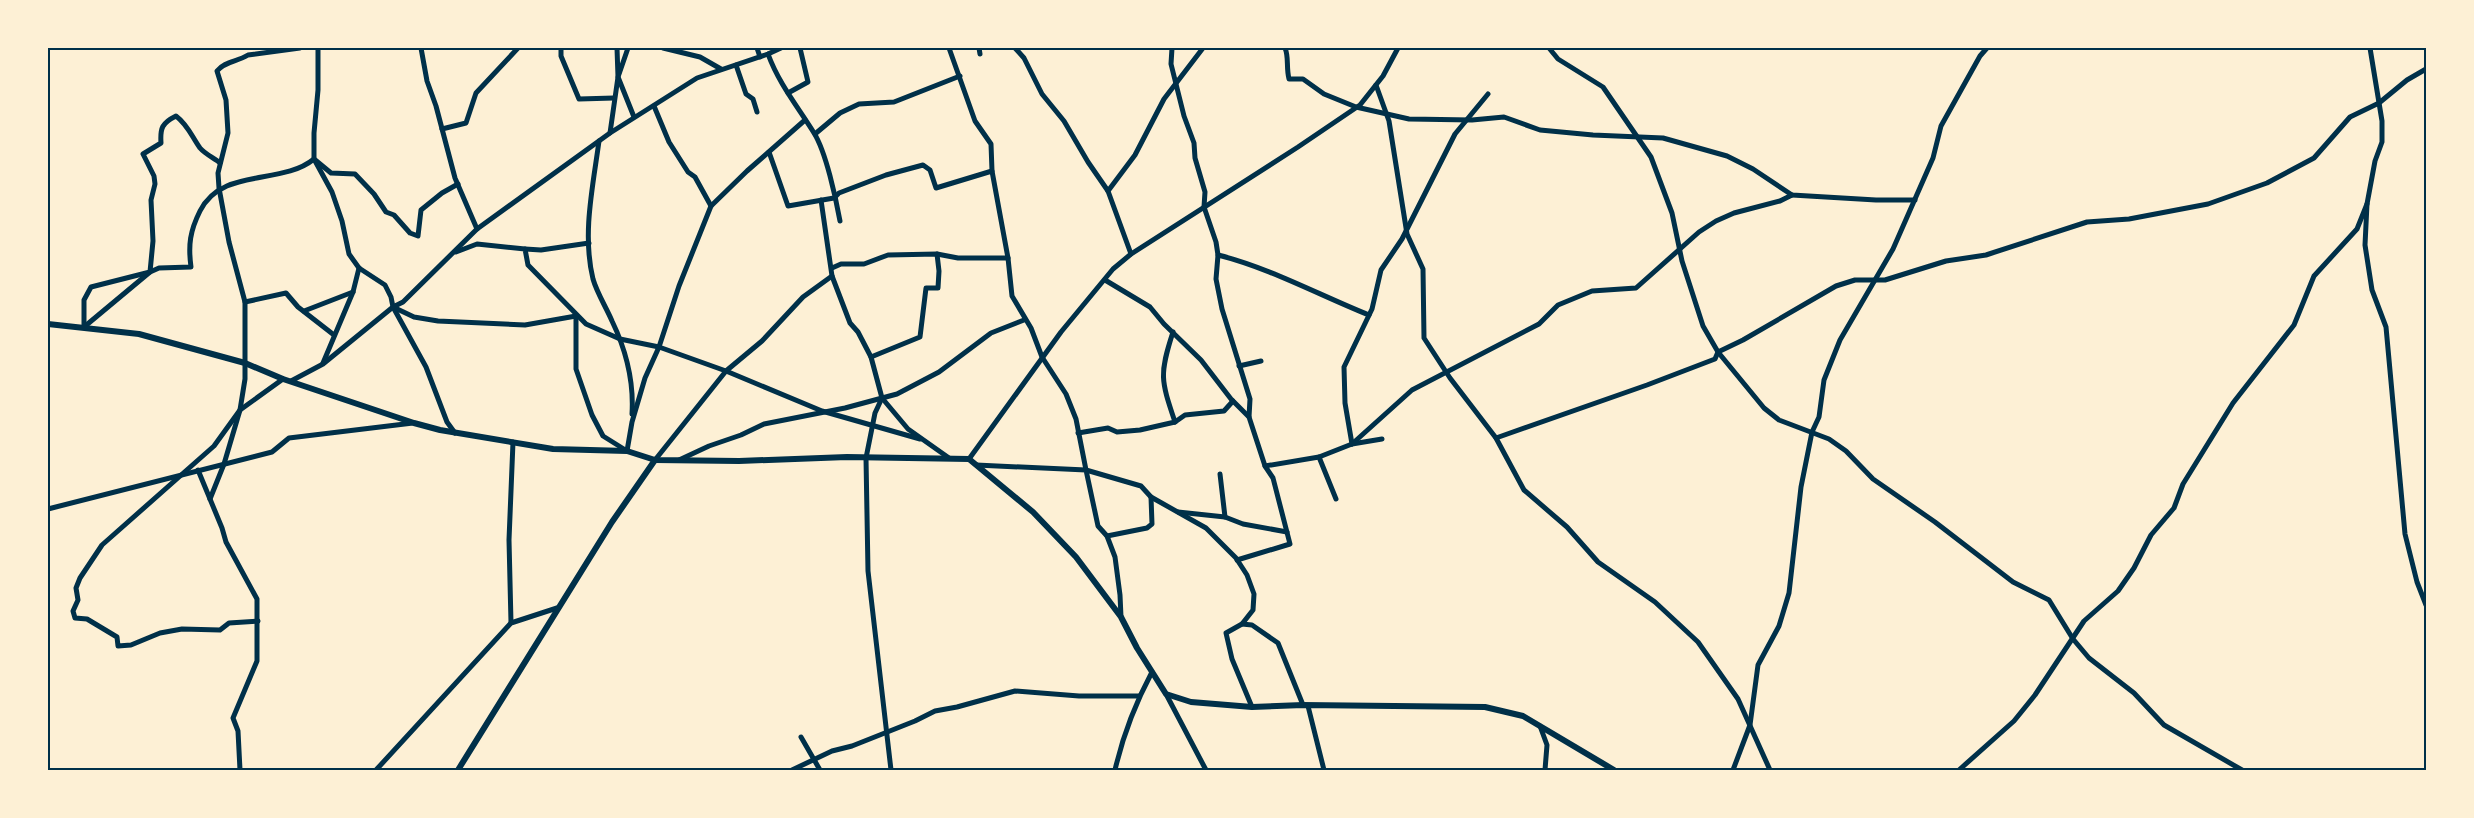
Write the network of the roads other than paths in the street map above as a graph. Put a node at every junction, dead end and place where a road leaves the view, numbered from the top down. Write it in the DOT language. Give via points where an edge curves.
graph roads {
  1 [pos="300,48"];
  2 [pos="318,48"];
  3 [pos="421,48"];
  4 [pos="518,48"];
  5 [pos="561,48"];
  6 [pos="617,48"];
  7 [pos="628,48"];
  8 [pos="664,48"];
  9 [pos="757,48"];
  10 [pos="781,48"];
  11 [pos="800,48"];
  12 [pos="949,48"];
  13 [pos="1016,48"];
  14 [pos="1172,48"];
  15 [pos="1203,48"];
  16 [pos="1285,48"];
  17 [pos="1398,48"];
  18 [pos="1549,48"];
  19 [pos="1987,48"];
  20 [pos="2370,48"];
  21 [pos="768,54"];
  22 [pos="760,57"];
  23 [pos="736,65"];
  24 [pos="721,69"];
  25 [pos="2426,69"];
  26 [pos="960,76"];
  27 [pos="618,77"];
  28 [pos="1177,82"];
  29 [pos="1376,85"];
  30 [pos="788,93"];
  31 [pos="1488,94"];
  32 [pos="614,98"];
  33 [pos="2379,103"];
  34 [pos="654,106"];
  35 [pos="1356,107"];
  36 [pos="757,112"];
  37 [pos="1386,114"];
  38 [pos="634,117"];
  39 [pos="805,120"];
  40 [pos="1467,120"];
  41 [pos="442,129"];
  42 [pos="610,132"];
  43 [pos="815,134"];
  44 [pos="1638,137"];
  45 [pos="599,141"];
  46 [pos="769,152"];
  47 [pos="314,159"];
  48 [pos="220,163"];
  49 [pos="992,171"];
  50 [pos="458,184"];
  51 [pos="219,188"];
  52 [pos="1108,191"];
  53 [pos="1792,195"];
  54 [pos="834,198"];
  55 [pos="821,200"];
  56 [pos="1916,200"];
  57 [pos="2367,204"];
  58 [pos="711,206"];
  59 [pos="1204,207"];
  60 [pos="840,221"];
  61 [pos="477,229"];
  62 [pos="1406,230"];
  63 [pos="589,243"];
  64 [pos="526,249"];
  65 [pos="1679,250"];
  66 [pos="453,253"];
  67 [pos="937,254"];
  68 [pos="1131,254"];
  69 [pos="1218,255"];
  70 [pos="1008,258"];
  71 [pos="359,268"];
  72 [pos="832,268"];
  73 [pos="150,272"];
  74 [pos="832,276"];
  75 [pos="1105,280"];
  76 [pos="1875,281"];
  77 [pos="353,292"];
  78 [pos="245,302"];
  79 [pos="393,307"];
  80 [pos="304,311"];
  81 [pos="1369,315"];
  82 [pos="576,316"];
  83 [pos="1024,320"];
  84 [pos="48,324"];
  85 [pos="84,327"];
  86 [pos="1173,332"];
  87 [pos="334,335"];
  88 [pos="620,338"];
  89 [pos="659,347"];
  90 [pos="1718,352"];
  91 [pos="871,357"];
  92 [pos="1042,357"];
  93 [pos="1261,361"];
  94 [pos="245,363"];
  95 [pos="323,364"];
  96 [pos="1239,366"];
  97 [pos="726,371"];
  98 [pos="1447,372"];
  99 [pos="283,379"];
  100 [pos="291,381"];
  101 [pos="882,398"];
  102 [pos="1233,401"];
  103 [pos="240,410"];
  104 [pos="822,411"];
  105 [pos="1249,417"];
  106 [pos="632,422"];
  107 [pos="1174,422"];
  108 [pos="414,423"];
  109 [pos="871,425"];
  110 [pos="1812,432"];
  111 [pos="455,433"];
  112 [pos="1078,433"];
  113 [pos="1496,438"];
  114 [pos="920,439"];
  115 [pos="1382,440"];
  116 [pos="513,442"];
  117 [pos="1352,444"];
  118 [pos="627,452"];
  119 [pos="1319,457"];
  120 [pos="866,458"];
  121 [pos="949,458"];
  122 [pos="969,459"];
  123 [pos="655,460"];
  124 [pos="679,460"];
  125 [pos="224,464"];
  126 [pos="976,465"];
  127 [pos="1265,466"];
  128 [pos="198,470"];
  129 [pos="1086,470"];
  130 [pos="1220,474"];
  131 [pos="182,476"];
  132 [pos="1151,497"];
  133 [pos="210,499"];
  134 [pos="1336,499"];
  135 [pos="48,509"];
  136 [pos="1172,511"];
  137 [pos="1225,517"];
  138 [pos="1288,532"];
  139 [pos="1107,536"];
  140 [pos="1237,560"];
  141 [pos="2426,605"];
  142 [pos="558,608"];
  143 [pos="1121,617"];
  144 [pos="258,621"];
  145 [pos="511,624"];
  146 [pos="1242,624"];
  147 [pos="2073,639"];
  148 [pos="1152,672"];
  149 [pos="1166,694"];
  150 [pos="1139,696"];
  151 [pos="1306,706"];
  152 [pos="1252,707"];
  153 [pos="1750,725"];
  154 [pos="1539,726"];
  155 [pos="886,733"];
  156 [pos="801,737"];
  157 [pos="814,760"];
  158 [pos="240,770"];
  159 [pos="376,770"];
  160 [pos="458,770"];
  161 [pos="792,770"];
  162 [pos="820,770"];
  163 [pos="891,770"];
  164 [pos="1115,770"];
  165 [pos="1206,770"];
  166 [pos="1324,770"];
  167 [pos="1545,770"];
  168 [pos="1614,770"];
  169 [pos="1733,770"];
  170 [pos="1770,770"];
  171 [pos="1959,770"];
  172 [pos="2242,770"];
  1 -- 48 [label="street" via="248,55 223,64 217,71 226,100 228,133"];
  2 -- 47 [label="street"];
  3 -- 41 [label="street" via="427,82"];
  4 -- 41 [label="street" via="476,92 466,123"];
  5 -- 32 [label="street" via="561,56 579,99"];
  6 -- 27 [label="street"];
  7 -- 27 [label="street"];
  8 -- 24 [label="street" via="700,57"];
  9 -- 22 [label="street"];
  10 -- 21 [label="street"];
  11 -- 30 [label="street" via="808,82"];
  12 -- 26 [label="street"];
  13 -- 52 [label="street" via="1042,94 1064,121"];
  14 -- 28 [label="street" via="1171,64"];
  15 -- 28 [label="street"];
  16 -- 35 [label="street" via="1289,79 1303,79 1324,94"];
  17 -- 29 [label="street"];
  18 -- 44 [label="street" via="1558,59 1603,87"];
  19 -- 56 [label="street" via="1941,126"];
  20 -- 33 [label="street"];
  21 -- 22 [label="street"];
  21 -- 30 [label="street" via="774,72"];
  22 -- 23 [label="street"];
  23 -- 24 [label="street"];
  23 -- 36 [label="street" via="746,94 753,99"];
  24 -- 34 [label="street" via="697,78"];
  25 -- 33 [label="street"];
  26 -- 43 [label="street" via="894,102 859,104 840,113"];
  26 -- 49 [label="street" via="976,121 991,144"];
  27 -- 32 [label="street"];
  27 -- 38 [label="street"];
  28 -- 52 [label="street" via="1152,120 1135,155"];
  28 -- 59 [label="street" via="1205,192"];
  29 -- 35 [label="street"];
  29 -- 37 [label="street"];
  30 -- 39 [label="street"];
  31 -- 40 [label="street"];
  32 -- 42 [label="street"];
  33 -- 57 [label="street" via="2382,142"];
  33 -- 76 [label="street" via="2350,117 2314,158 2289,173 2229,198 2181,211 2087,222 1986,255 1946,261"];
  34 -- 38 [label="street"];
  34 -- 58 [label="street" via="669,142 688,172 696,177"];
  35 -- 37 [label="street"];
  35 -- 59 [label="street"];
  37 -- 40 [label="street" via="1409,119"];
  37 -- 62 [label="street" via="1398,167"];
  38 -- 42 [label="street"];
  39 -- 43 [label="street"];
  39 -- 46 [label="street"];
  40 -- 44 [label="street" via="1504,117 1540,130"];
  40 -- 62 [label="street" via="1455,134"];
  41 -- 50 [label="street"];
  42 -- 45 [label="street"];
  43 -- 54 [label="street"];
  44 -- 53 [label="street" via="1663,138 1727,156"];
  44 -- 65 [label="street" via="1652,157 1672,213"];
  45 -- 61 [label="street"];
  45 -- 63 [label="street" via="589,214"];
  46 -- 55 [label="street" via="788,206"];
  46 -- 58 [label="street"];
  47 -- 50 [label="street" via="331,173 355,174 386,212 418,236 421,210"];
  47 -- 51 [label="street" via="304,167"];
  47 -- 71 [label="street" via="332,192 349,254"];
  48 -- 51 [label="street"];
  48 -- 73 [label="street" via="200,148 191,131 176,116 164,121 160,131 161,143 143,154 155,184"];
  49 -- 54 [label="street" via="936,188 930,170 923,165 886,175 839,193"];
  49 -- 70 [label="street"];
  50 -- 61 [label="street"];
  51 -- 73 [label="street" via="206,200 192,226 188,245 191,266 158,268"];
  51 -- 78 [label="street"];
  52 -- 68 [label="street"];
  53 -- 56 [label="street"];
  53 -- 65 [label="street" via="1716,221"];
  54 -- 55 [label="street"];
  54 -- 60 [label="street"];
  55 -- 72 [label="street"];
  56 -- 76 [label="street"];
  57 -- 141 [label="street" via="2366,245 2372,290 2386,327 2404,534"];
  57 -- 147 [label="street" via="2356,229 2314,276 2294,325 2239,395 2183,484 2174,508 2151,534 2129,576 2118,592 2084,621"];
  58 -- 89 [label="street"];
  59 -- 68 [label="street"];
  59 -- 69 [label="street"];
  61 -- 66 [label="street"];
  62 -- 81 [label="street" via="1381,270"];
  62 -- 98 [label="street" via="1423,269 1424,338"];
  63 -- 64 [label="street"];
  63 -- 88 [label="street" via="588,255 594,281"];
  64 -- 66 [label="street" via="477,244"];
  64 -- 82 [label="street" via="528,265"];
  65 -- 90 [label="street" via="1703,326"];
  65 -- 98 [label="street" via="1636,288 1592,291 1558,306 1539,324"];
  66 -- 79 [label="street" via="403,302"];
  67 -- 70 [label="street" via="958,258"];
  67 -- 72 [label="street" via="888,255 864,264 841,264"];
  67 -- 91 [label="street" via="938,288 926,288 920,337"];
  68 -- 75 [label="street"];
  69 -- 81 [label="street" via="1247,262"];
  69 -- 96 [label="street" via="1216,278"];
  70 -- 83 [label="street" via="1012,296"];
  71 -- 77 [label="street"];
  71 -- 79 [label="street" via="385,285"];
  72 -- 74 [label="street"];
  73 -- 85 [label="street"];
  73 -- 85 [label="street" via="91,287 84,300"];
  74 -- 91 [label="street" via="850,323"];
  74 -- 97 [label="street" via="803,297 762,341"];
  75 -- 86 [label="street" via="1150,307"];
  75 -- 92 [label="street"];
  76 -- 90 [label="street" via="1854,280 1836,286"];
  76 -- 110 [label="street" via="1840,340 1824,380"];
  77 -- 80 [label="street"];
  77 -- 87 [label="street"];
  78 -- 80 [label="street" via="286,293"];
  78 -- 94 [label="street"];
  79 -- 82 [label="street" via="414,318 438,322 526,325"];
  79 -- 95 [label="street"];
  79 -- 111 [label="street" via="426,366 447,422"];
  80 -- 87 [label="street"];
  81 -- 117 [label="street" via="1344,366 1345,403"];
  82 -- 88 [label="street" via="586,324"];
  82 -- 118 [label="street" via="576,369 592,415 603,436"];
  83 -- 92 [label="street" via="1031,328"];
  83 -- 101 [label="street" via="991,333 919,383"];
  84 -- 85 [label="street"];
  85 -- 94 [label="street" via="139,334"];
  86 -- 102 [label="street" via="1216,377"];
  86 -- 107 [label="street" via="1164,360 1162,383"];
  87 -- 95 [label="street"];
  88 -- 89 [label="street"];
  88 -- 106 [label="street" via="632,382"];
  89 -- 97 [label="street"];
  89 -- 106 [label="street" via="645,378"];
  90 -- 110 [label="street" via="1764,408 1780,420"];
  90 -- 113 [label="street" via="1715,359 1694,368"];
  91 -- 101 [label="street"];
  92 -- 112 [label="street" via="1066,394"];
  92 -- 122 [label="street"];
  93 -- 96 [label="street"];
  94 -- 99 [label="street"];
  94 -- 103 [label="street" via="246,379"];
  95 -- 100 [label="street"];
  96 -- 105 [label="street" via="1250,399"];
  97 -- 104 [label="street"];
  97 -- 123 [label="street"];
  98 -- 113 [label="street"];
  98 -- 117 [label="street" via="1412,390"];
  99 -- 100 [label="street"];
  99 -- 103 [label="street"];
  100 -- 108 [label="street"];
  101 -- 104 [label="street"];
  101 -- 109 [label="street"];
  101 -- 114 [label="street"];
  102 -- 105 [label="street"];
  102 -- 107 [label="street" via="1224,412 1185,415"];
  103 -- 125 [label="street"];
  103 -- 131 [label="street" via="214,446"];
  104 -- 109 [label="street"];
  104 -- 124 [label="street" via="764,424"];
  105 -- 127 [label="street"];
  106 -- 118 [label="street"];
  107 -- 112 [label="street" via="1140,430 1117,432 1108,428"];
  108 -- 111 [label="street"];
  108 -- 125 [label="street" via="289,438 272,452"];
  109 -- 114 [label="street"];
  109 -- 120 [label="street"];
  110 -- 147 [label="street" via="1846,451 1873,479 2013,582 2049,600"];
  110 -- 153 [label="street" via="1797,517 1789,593 1779,626 1758,665"];
  111 -- 116 [label="street"];
  112 -- 129 [label="street"];
  113 -- 153 [label="street" via="1524,490 1567,527 1598,562 1655,602 1698,642 1728,682"];
  114 -- 121 [label="street"];
  115 -- 117 [label="street"];
  116 -- 118 [label="street" via="553,449"];
  116 -- 145 [label="street" via="509,540"];
  117 -- 119 [label="street"];
  118 -- 123 [label="street"];
  119 -- 127 [label="street"];
  119 -- 134 [label="street"];
  120 -- 121 [label="street"];
  120 -- 124 [label="street"];
  120 -- 155 [label="street" via="868,571"];
  121 -- 122 [label="street"];
  122 -- 126 [label="street"];
  123 -- 124 [label="street"];
  123 -- 142 [label="street"];
  125 -- 128 [label="street"];
  125 -- 133 [label="street"];
  126 -- 129 [label="street"];
  126 -- 143 [label="street" via="1033,512 1076,557"];
  127 -- 138 [label="street" via="1273,478"];
  128 -- 131 [label="street"];
  128 -- 133 [label="street"];
  129 -- 132 [label="street" via="1141,486"];
  129 -- 139 [label="street" via="1098,526"];
  130 -- 137 [label="street"];
  131 -- 135 [label="street"];
  131 -- 144 [label="street" via="102,545 76,588 75,618 87,620 116,637 118,646 182,629 220,630 229,623"];
  132 -- 136 [label="street"];
  132 -- 139 [label="street" via="1152,524 1147,528"];
  133 -- 144 [label="street" via="226,542 258,599"];
  136 -- 137 [label="street"];
  136 -- 140 [label="street" via="1206,528"];
  137 -- 138 [label="street" via="1243,524"];
  138 -- 140 [label="street" via="1290,544"];
  139 -- 143 [label="street" via="1117,568"];
  140 -- 146 [label="street" via="1254,594 1253,610"];
  142 -- 145 [label="street"];
  142 -- 160 [label="street"];
  143 -- 148 [label="street"];
  144 -- 158 [label="street" via="258,661 233,718 238,732"];
  145 -- 159 [label="street"];
  146 -- 151 [label="street" via="1252,625 1278,643"];
  146 -- 152 [label="street" via="1226,633 1232,659"];
  147 -- 171 [label="street" via="2014,720"];
  147 -- 172 [label="street" via="2089,658 2134,693 2164,725"];
  148 -- 149 [label="street"];
  148 -- 150 [label="street"];
  149 -- 152 [label="street" via="1191,702"];
  149 -- 165 [label="street"];
  150 -- 155 [label="street" via="1015,691 935,711"];
  150 -- 164 [label="street" via="1123,736"];
  151 -- 152 [label="street"];
  151 -- 154 [label="street" via="1485,707 1522,716"];
  151 -- 166 [label="street"];
  153 -- 169 [label="street"];
  153 -- 170 [label="street"];
  154 -- 167 [label="street" via="1547,745"];
  154 -- 168 [label="street"];
  155 -- 157 [label="street"];
  155 -- 163 [label="street"];
  156 -- 157 [label="street"];
  157 -- 161 [label="street"];
  157 -- 162 [label="street"];
}
